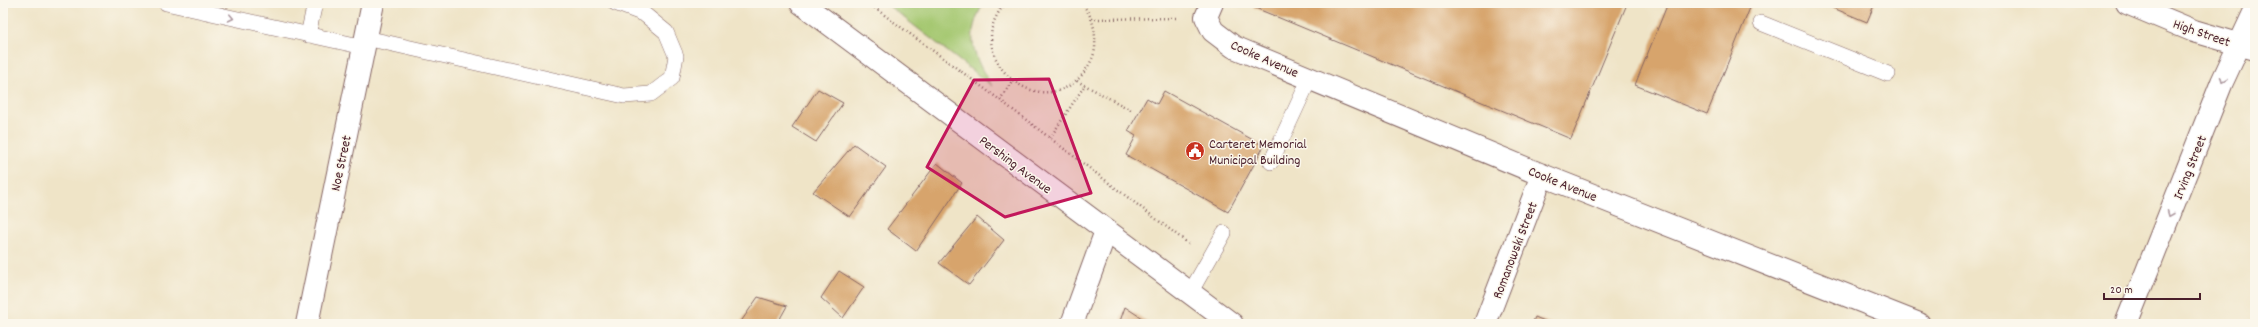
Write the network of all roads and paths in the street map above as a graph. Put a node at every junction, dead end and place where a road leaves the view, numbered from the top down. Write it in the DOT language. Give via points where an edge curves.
graph roads {
  1 [pos="166,3"];
  2 [pos="315,3"];
  3 [pos="374,3"];
  4 [pos="615,3"];
  5 [pos="801,3"];
  6 [pos="868,3"];
  7 [pos="992,3"];
  8 [pos="1006,3"];
  9 [pos="1081,3"];
  10 [pos="2127,3"];
  11 [pos="1001,9"];
  12 [pos="2255,11"];
  13 [pos="1210,17"];
  14 [pos="1092,18"];
  15 [pos="1761,22"];
  16 [pos="308,35"];
  17 [pos="365,43"];
  18 [pos="2247,46"];
  19 [pos="1888,74"];
  20 [pos="1310,78"];
  21 [pos="1077,80"];
  22 [pos="1012,81"];
  23 [pos="1086,85"];
  24 [pos="1000,100"];
  25 [pos="1132,110"];
  26 [pos="1050,138"];
  27 [pos="1272,162"];
  28 [pos="1542,175"];
  29 [pos="1106,231"];
  30 [pos="1224,233"];
  31 [pos="1208,259"];
  32 [pos="1190,293"];
  33 [pos="307,324"];
  34 [pos="1072,324"];
  35 [pos="1232,324"];
  36 [pos="1485,324"];
  37 [pos="1919,324"];
  38 [pos="2126,324"];
  1 -- 16 [label="lane, one-way"];
  2 -- 16 [label="lane"];
  3 -- 17 [label="street, Noe Street"];
  4 -- 17 [label="lane" via="644,14 666,32 676,56 672,78 651,94 624,96"];
  5 -- 29 [label="street, Pershing Avenue"];
  6 -- 24 [label="path"];
  7 -- 11 [label="path"];
  8 -- 11 [label="path"];
  9 -- 14 [label="path"];
  10 -- 18 [label="street, High Street" via="2194,31"];
  11 -- 22 [label="path" via="992,34 992,52 1000,68"];
  12 -- 18 [label="street, Irving Street"];
  13 -- 14 [label="path"];
  13 -- 20 [label="street, Cooke Avenue" via="1234,47"];
  14 -- 21 [label="path" via="1096,35 1094,52 1088,68"];
  15 -- 19 [label="lane"];
  16 -- 17 [label="lane"];
  17 -- 33 [label="street, Noe Street"];
  18 -- 38 [label="street, Irving Street, one-way"];
  20 -- 27 [label="lane"];
  20 -- 28 [label="street, Cooke Avenue"];
  21 -- 22 [label="path" via="1062,89 1044,92 1027,89"];
  21 -- 23 [label="path"];
  22 -- 24 [label="path"];
  23 -- 25 [label="path"];
  23 -- 26 [label="path"];
  24 -- 26 [label="path"];
  26 -- 31 [label="path"];
  28 -- 36 [label="street, Romanowski Street"];
  28 -- 37 [label="street, Cooke Avenue"];
  29 -- 32 [label="street, Pershing Avenue"];
  29 -- 34 [label="street"];
  30 -- 31 [label="lane"];
  31 -- 32 [label="lane"];
  32 -- 35 [label="street, Pershing Avenue"];
}
